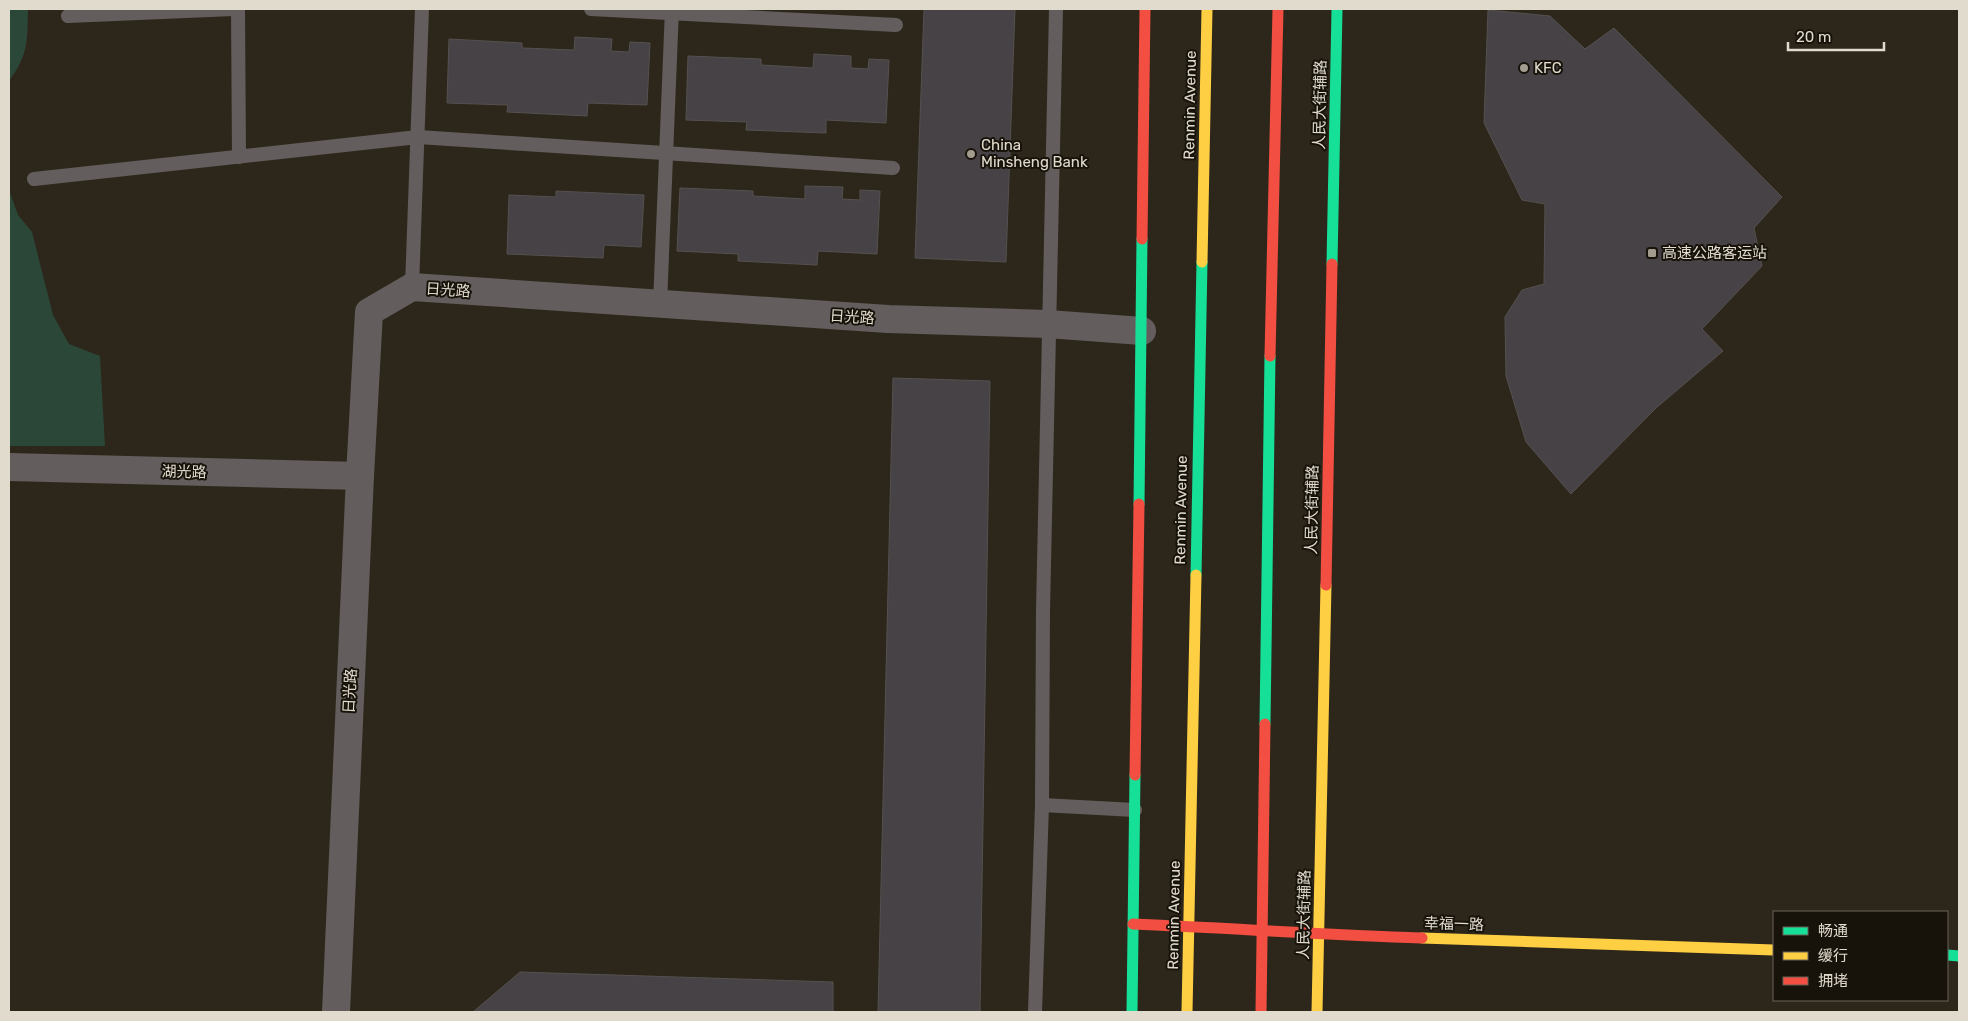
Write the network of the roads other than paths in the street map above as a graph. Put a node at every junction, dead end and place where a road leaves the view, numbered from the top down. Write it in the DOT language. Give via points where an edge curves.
graph roads {
  1 [pos="232,9"];
  2 [pos="238,9"];
  3 [pos="422,9"];
  4 [pos="591,9"];
  5 [pos="1056,9"];
  6 [pos="1145,9"];
  7 [pos="1207,9"];
  8 [pos="1278,9"];
  9 [pos="1337,9"];
  10 [pos="672,11"];
  11 [pos="68,16"];
  12 [pos="896,25"];
  13 [pos="418,138"];
  14 [pos="664,153"];
  15 [pos="239,157"];
  16 [pos="893,168"];
  17 [pos="34,179"];
  18 [pos="412,287"];
  19 [pos="660,304"];
  20 [pos="1048,324"];
  21 [pos="1142,331"];
  22 [pos="9,467"];
  23 [pos="360,476"];
  24 [pos="1042,806"];
  25 [pos="1135,810"];
  26 [pos="1133,924"];
  27 [pos="1189,926"];
  28 [pos="1264,929"];
  29 [pos="1318,935"];
  30 [pos="1773,950"];
  31 [pos="336,1012"];
  32 [pos="1035,1012"];
  33 [pos="1132,1012"];
  34 [pos="1187,1012"];
  35 [pos="1261,1012"];
  36 [pos="1316,1012"];
  1 -- 11 [label="lane"];
  2 -- 15 [label="lane"];
  3 -- 13 [label="lane"];
  4 -- 10 [label="lane"];
  5 -- 20 [label="lane"];
  6 -- 21 [label="main road"];
  7 -- 27 [label="main road, Renmin Avenue"];
  8 -- 28 [label="main road"];
  9 -- 29 [label="main road, 人民大街辅路"];
  10 -- 12 [label="lane"];
  10 -- 14 [label="lane"];
  13 -- 14 [label="lane"];
  13 -- 15 [label="lane"];
  13 -- 18 [label="lane"];
  14 -- 16 [label="lane"];
  14 -- 19 [label="lane"];
  15 -- 17 [label="lane"];
  18 -- 19 [label="street, 日光路"];
  18 -- 23 [label="street, 日光路" via="369,312"];
  19 -- 20 [label="street, 日光路" via="888,319"];
  20 -- 21 [label="street, 日光路"];
  20 -- 24 [label="lane"];
  21 -- 25 [label="main road"];
  22 -- 23 [label="street, 湖光路"];
  23 -- 31 [label="street, 日光路"];
  24 -- 25 [label="lane"];
  24 -- 32 [label="lane"];
  25 -- 26 [label="main road"];
  26 -- 27 [label="main road, 幸福一路"];
  26 -- 33 [label="main road"];
  27 -- 28 [label="main road, 幸福一路"];
  27 -- 34 [label="main road, Renmin Avenue"];
  28 -- 29 [label="main road, 幸福一路"];
  28 -- 35 [label="main road"];
  29 -- 30 [label="main road, 幸福一路"];
  29 -- 36 [label="main road, 人民大街辅路"];
}
